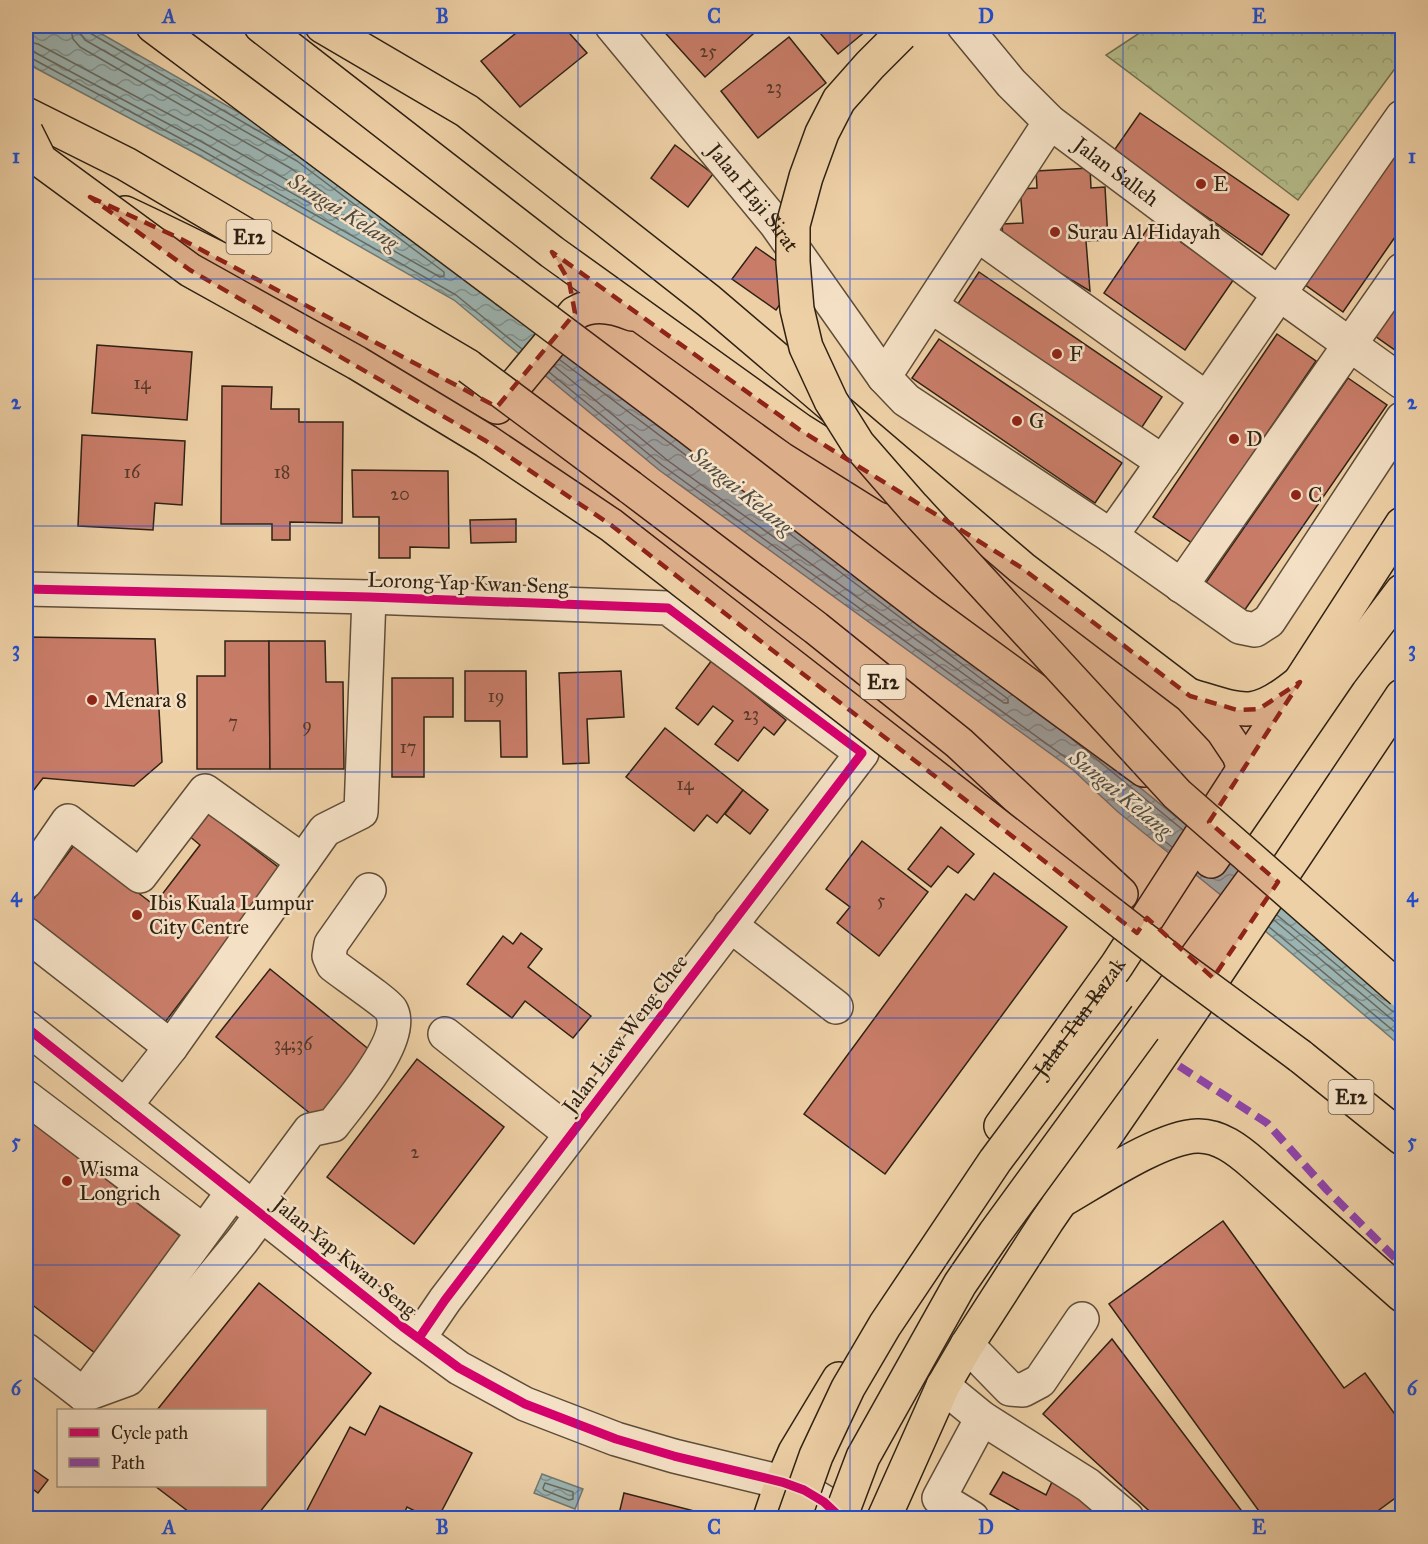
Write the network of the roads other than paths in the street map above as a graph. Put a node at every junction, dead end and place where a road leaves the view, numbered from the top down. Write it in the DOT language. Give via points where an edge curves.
graph roads {
  1 [pos="153,26"];
  2 [pos="261,26"];
  3 [pos="322,26"];
  4 [pos="612,26"];
  5 [pos="913,26"];
  6 [pos="964,26"];
  7 [pos="26,114"];
  8 [pos="1402,117"];
  9 [pos="1050,122"];
  10 [pos="26,132"];
  11 [pos="26,166"];
  12 [pos="978,235"];
  13 [pos="552,252"];
  14 [pos="1402,270"];
  15 [pos="1278,293"];
  16 [pos="931,306"];
  17 [pos="575,313"];
  18 [pos="643,318"];
  19 [pos="1351,345"];
  20 [pos="884,377"];
  21 [pos="1402,382"];
  22 [pos="1208,399"];
  23 [pos="1402,419"];
  24 [pos="1163,462"];
  25 [pos="1402,524"];
  26 [pos="1111,537"];
  27 [pos="1022,568"];
  28 [pos="1181,586"];
  29 [pos="26,589"];
  30 [pos="1402,591"];
  31 [pos="369,597"];
  32 [pos="1402,673"];
  33 [pos="1300,682"];
  34 [pos="1190,696"];
  35 [pos="1402,696"];
  36 [pos="862,753"];
  37 [pos="1244,769"];
  38 [pos="1177,794"];
  39 [pos="303,861"];
  40 [pos="26,882"];
  41 [pos="369,890"];
  42 [pos="730,926"];
  43 [pos="26,934"];
  44 [pos="1402,991"];
  45 [pos="836,1007"];
  46 [pos="26,1027"];
  47 [pos="445,1034"];
  48 [pos="171,1047"];
  49 [pos="1300,1056"];
  50 [pos="26,1097"];
  51 [pos="125,1106"];
  52 [pos="571,1134"];
  53 [pos="1402,1138"];
  54 [pos="1059,1202"];
  55 [pos="249,1204"];
  56 [pos="203,1231"];
  57 [pos="1402,1295"];
  58 [pos="1082,1319"];
  59 [pos="419,1338"];
  60 [pos="967,1345"];
  61 [pos="26,1350"];
  62 [pos="943,1386"];
  63 [pos="84,1395"];
  64 [pos="982,1418"];
  65 [pos="902,1480"];
  66 [pos="782,1482"];
  67 [pos="939,1498"];
  68 [pos="770,1518"];
  69 [pos="794,1518"];
  70 [pos="841,1518"];
  71 [pos="884,1518"];
  72 [pos="972,1518"];
  73 [pos="1128,1518"];
  1 -- 38 [label="main road, bridge" via="926,610"];
  2 -- 13 [label="main road"];
  3 -- 27 [label="main road, bridge" via="466,111 709,301"];
  4 -- 20 [label="street, Jalan Haji Sirat" via="776,224"];
  5 -- 38 [label="main road, bridge" via="870,64 839,100 806,177 793,225 797,309 806,347 831,401 858,444"];
  6 -- 9 [label="street, Jalan Salleh" via="1011,83"];
  7 -- 49 [label="main road, E12, bridge" via="126,164 469,367 816,628 959,743"];
  8 -- 15 [label="street"];
  9 -- 12 [label="street"];
  9 -- 15 [label="street, Jalan Salleh"];
  10 -- 49 [label="main road, bridge" via="40,160 190,270 357,363 486,441 611,525 1178,966"];
  11 -- 17 [label="main road, bridge" via="181,239 497,407"];
  12 -- 16 [label="street"];
  12 -- 22 [label="street"];
  13 -- 17 [label="main road" via="569,281"];
  13 -- 18 [label="main road"];
  14 -- 19 [label="street"];
  15 -- 19 [label="street, Jalan Salleh"];
  15 -- 22 [label="street"];
  16 -- 20 [label="street"];
  16 -- 24 [label="street"];
  17 -- 18 [label="main road" via="600,306"];
  18 -- 27 [label="main road, bridge" via="800,430"];
  19 -- 21 [label="street, Jalan Salleh"];
  19 -- 28 [label="street"];
  20 -- 26 [label="street, Jalan Haji Sirat" via="906,400"];
  22 -- 24 [label="street"];
  23 -- 28 [label="street, Jalan Haji Sirat" via="1269,621 1256,630 1240,627"];
  24 -- 26 [label="street"];
  25 -- 33 [label="main road, Jalan Tun Razak"];
  26 -- 28 [label="street, Jalan Haji Sirat"];
  27 -- 34 [label="main road"];
  29 -- 31 [label="street, Lorong Yap Kwan Seng"];
  30 -- 69 [label="main road, Jalan Tun Razak, bridge" via="1340,673 1118,996 995,1161 885,1325 848,1388 816,1456"];
  31 -- 36 [label="street, Lorong Yap Kwan Seng" via="668,608"];
  31 -- 39 [label="street" via="361,812 325,830"];
  32 -- 70 [label="main road, bridge" via="960,1284 863,1457"];
  33 -- 34 [label="main road" via="1259,709 1237,710"];
  33 -- 37 [label="main road, Jalan Tun Razak"];
  34 -- 37 [label="main road" via="1223,731"];
  35 -- 54 [label="main road, bridge"];
  36 -- 42 [label="street, Jalan Liew Weng Chee"];
  37 -- 66 [label="main road, Jalan Tun Razak, bridge" via="1129,946 959,1185 795,1452"];
  38 -- 44 [label="main road, bridge"];
  39 -- 40 [label="street" via="273,846 206,791 140,876 68,821"];
  39 -- 48 [label="street"];
  41 -- 55 [label="street" via="331,944 329,956 333,965 391,1010 395,1025 392,1039 333,1125 310,1130"];
  42 -- 45 [label="street"];
  42 -- 52 [label="street, Jalan Liew Weng Chee"];
  43 -- 48 [label="street"];
  46 -- 51 [label="street, Jalan Yap Kwan Seng"];
  47 -- 52 [label="street"];
  48 -- 51 [label="street"];
  49 -- 53 [label="main road, E12"];
  50 -- 56 [label="street"];
  51 -- 55 [label="street, Jalan Yap Kwan Seng"];
  52 -- 59 [label="street, Jalan Liew Weng Chee" via="549,1183"];
  54 -- 57 [label="main road" via="1178,1139 1218,1139 1254,1164"];
  54 -- 60 [label="main road"];
  55 -- 56 [label="street"];
  55 -- 59 [label="street, Jalan Yap Kwan Seng"];
  55 -- 63 [label="street" via="242,1240 128,1379"];
  56 -- 63 [label="street"];
  58 -- 60 [label="street" via="1040,1381 1023,1390 1010,1389"];
  59 -- 66 [label="street, Jalan Yap Kwan Seng" via="459,1368 525,1404 616,1439"];
  60 -- 62 [label="main road"];
  61 -- 63 [label="street"];
  62 -- 64 [label="street"];
  62 -- 65 [label="main road"];
  64 -- 67 [label="street"];
  64 -- 73 [label="street" via="1088,1485"];
  65 -- 67 [label="street"];
  65 -- 71 [label="main road"];
  66 -- 68 [label="main road, Jalan Tun Razak"];
  66 -- 70 [label="street, Jalan Yap Kwan Seng" via="814,1496"];
  67 -- 72 [label="street"];
}
